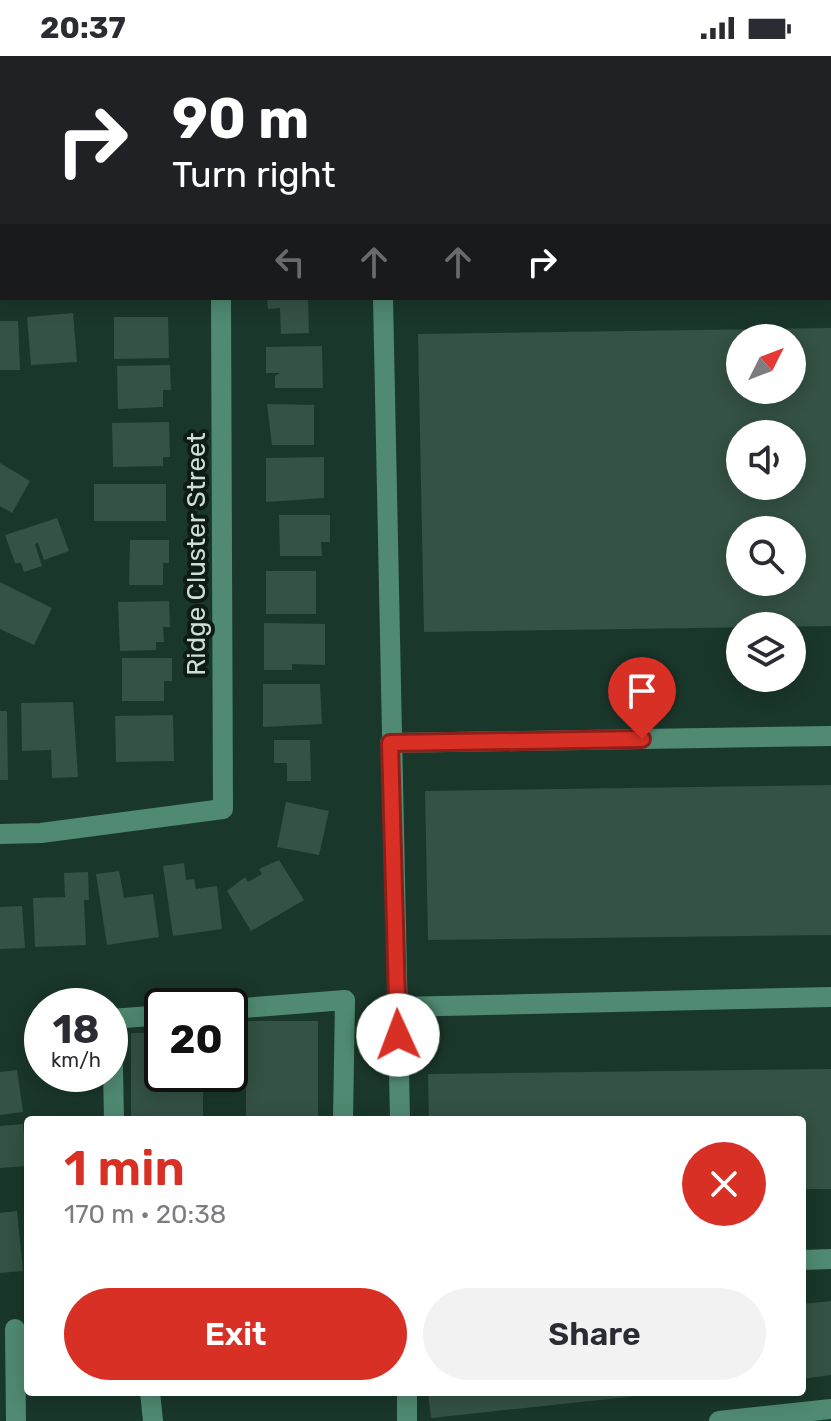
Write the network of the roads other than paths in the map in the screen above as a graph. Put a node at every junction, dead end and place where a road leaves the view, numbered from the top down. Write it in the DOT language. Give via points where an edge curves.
graph roads {
  1 [pos="221,300"];
  2 [pos="383,300"];
  3 [pos="831,736"];
  4 [pos="390,743"];
  5 [pos="0,834"];
  6 [pos="831,997"];
  7 [pos="397,1007"];
  8 [pos="248,1008"];
  9 [pos="144,1016"];
  10 [pos="114,1116"];
  11 [pos="343,1116"];
  12 [pos="400,1116"];
  13 [pos="831,1259"];
  14 [pos="806,1260"];
  15 [pos="15,1329"];
  16 [pos="150,1396"];
  17 [pos="407,1396"];
  18 [pos="831,1409"];
  19 [pos="16,1421"];
  20 [pos="153,1421"];
  21 [pos="407,1421"];
  22 [pos="719,1421"];
  1 -- 5 [label="street, Ridge Cluster Street" via="223,809"];
  2 -- 4 [label="street"];
  3 -- 4 [label="street"];
  4 -- 7 [label="street"];
  6 -- 7 [label="street"];
  7 -- 12 [label="street"];
  8 -- 11 [label="street" via="345,1000"];
  9 -- 10 [label="street" via="112,1019"];
  13 -- 14 [label="street"];
  15 -- 19 [label="street"];
  16 -- 20 [label="street"];
  17 -- 21 [label="street"];
  18 -- 22 [label="street"];
}
